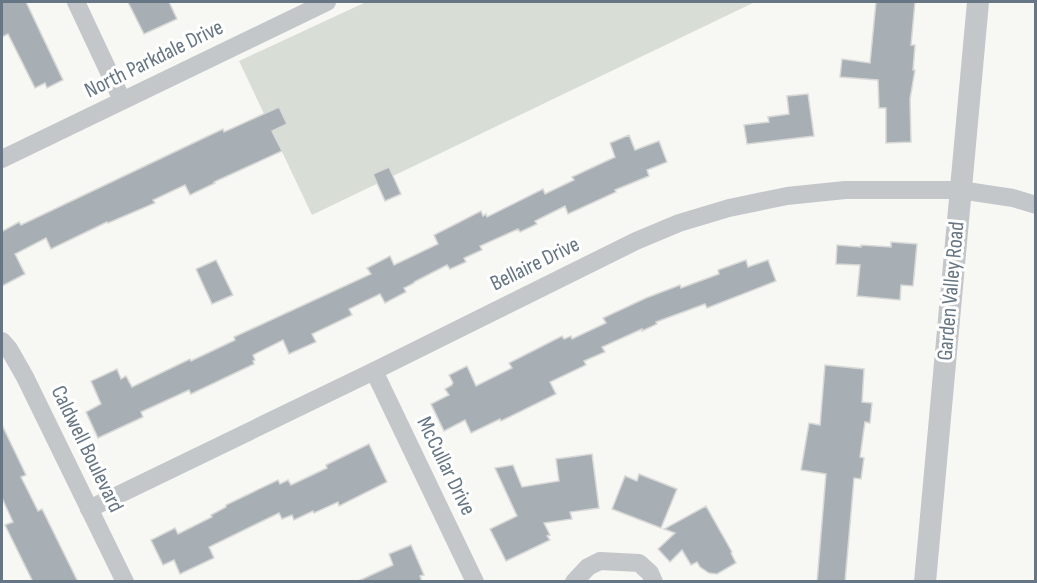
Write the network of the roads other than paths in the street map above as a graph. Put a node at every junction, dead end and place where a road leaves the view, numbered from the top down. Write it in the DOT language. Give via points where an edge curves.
graph roads {
  1 [pos="76,2"];
  2 [pos="327,2"];
  3 [pos="978,2"];
  4 [pos="122,100"];
  5 [pos="2,159"];
  6 [pos="960,190"];
  7 [pos="1035,205"];
  8 [pos="2,341"];
  9 [pos="374,371"];
  10 [pos="89,509"];
  11 [pos="125,582"];
  12 [pos="475,582"];
  13 [pos="574,582"];
  14 [pos="654,582"];
  15 [pos="925,582"];
  1 -- 4 [label="street"];
  2 -- 4 [label="street, North Parkdale Drive"];
  3 -- 6 [label="street, Garden Valley Road"];
  4 -- 5 [label="street, North Parkdale Drive"];
  6 -- 7 [label="street, Bellaire Drive"];
  6 -- 9 [label="street, Bellaire Drive" via="845,190 729,208 636,241"];
  6 -- 15 [label="street, Garden Valley Road"];
  8 -- 10 [label="street, Caldwell Boulevard" via="25,377"];
  9 -- 10 [label="street, Bellaire Drive"];
  9 -- 12 [label="street, McCullar Drive"];
  10 -- 11 [label="street, Caldwell Boulevard"];
  13 -- 14 [label="street" via="600,561 639,563 651,573"];
}
